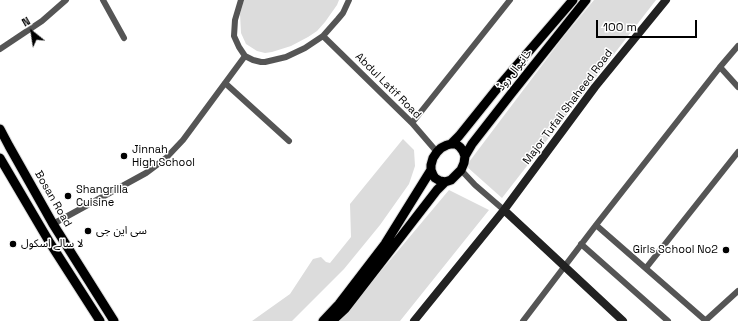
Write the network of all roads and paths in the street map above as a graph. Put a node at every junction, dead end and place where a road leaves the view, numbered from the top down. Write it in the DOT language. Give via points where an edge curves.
graph roads {
  1 [pos="66,0"];
  2 [pos="103,0"];
  3 [pos="241,0"];
  4 [pos="349,0"];
  5 [pos="510,0"];
  6 [pos="573,0"];
  7 [pos="586,0"];
  8 [pos="666,0"];
  9 [pos="323,36"];
  10 [pos="124,38"];
  11 [pos="738,46"];
  12 [pos="0,49"];
  13 [pos="245,56"];
  14 [pos="720,67"];
  15 [pos="225,83"];
  16 [pos="500,85"];
  17 [pos="738,87"];
  18 [pos="511,94"];
  19 [pos="412,123"];
  20 [pos="0,128"];
  21 [pos="289,141"];
  22 [pos="451,144"];
  23 [pos="437,152"];
  24 [pos="738,152"];
  25 [pos="465,156"];
  26 [pos="0,158"];
  27 [pos="431,170"];
  28 [pos="460,170"];
  29 [pos="445,182"];
  30 [pos="504,210"];
  31 [pos="54,224"];
  32 [pos="596,225"];
  33 [pos="581,244"];
  34 [pos="564,267"];
  35 [pos="646,268"];
  36 [pos="738,291"];
  37 [pos="342,306"];
  38 [pos="100,321"];
  39 [pos="114,321"];
  40 [pos="323,321"];
  41 [pos="332,321"];
  42 [pos="414,321"];
  43 [pos="523,321"];
  44 [pos="623,321"];
  45 [pos="668,321"];
  46 [pos="705,321"];
  1 -- 12 [label="street"];
  2 -- 10 [label="street"];
  3 -- 13 [label="street" via="235,20 234,36"];
  4 -- 9 [label="street" via="338,19"];
  5 -- 19 [label="street"];
  6 -- 16 [label="main road"];
  7 -- 18 [label="main road, خانیوال روڈ"];
  8 -- 30 [label="street, Major Tufail Shaheed Road" via="595,87"];
  9 -- 13 [label="street" via="305,48 275,60 261,62"];
  9 -- 19 [label="street, Abdul Latif Road"];
  11 -- 14 [label="street"];
  13 -- 15 [label="street"];
  14 -- 17 [label="street"];
  14 -- 32 [label="street"];
  15 -- 21 [label="street"];
  15 -- 31 [label="street" via="183,140 166,158 146,173"];
  16 -- 18 [label="main road"];
  16 -- 22 [label="main road"];
  18 -- 25 [label="main road, خانیوال روڈ"];
  19 -- 23 [label="street, Abdul Latif Road"];
  20 -- 31 [label="main road, Bosan Road"];
  22 -- 23 [label="main road"];
  22 -- 25 [label="main road" via="460,147"];
  23 -- 27 [label="main road"];
  24 -- 35 [label="street"];
  25 -- 28 [label="main road"];
  26 -- 38 [label="main road"];
  27 -- 29 [label="main road" via="435,178"];
  27 -- 37 [label="main road" via="385,244"];
  28 -- 29 [label="main road" via="451,180"];
  28 -- 30 [label="street"];
  29 -- 37 [label="main road"];
  30 -- 34 [label="street"];
  30 -- 42 [label="street, Major Tufail Shaheed Road"];
  31 -- 39 [label="main road, Bosan Road"];
  32 -- 33 [label="street"];
  32 -- 35 [label="street"];
  33 -- 34 [label="street"];
  33 -- 45 [label="street"];
  34 -- 43 [label="street"];
  34 -- 44 [label="street"];
  35 -- 46 [label="street"];
  36 -- 46 [label="street"];
  37 -- 40 [label="main road"];
  37 -- 41 [label="main road"];
}
